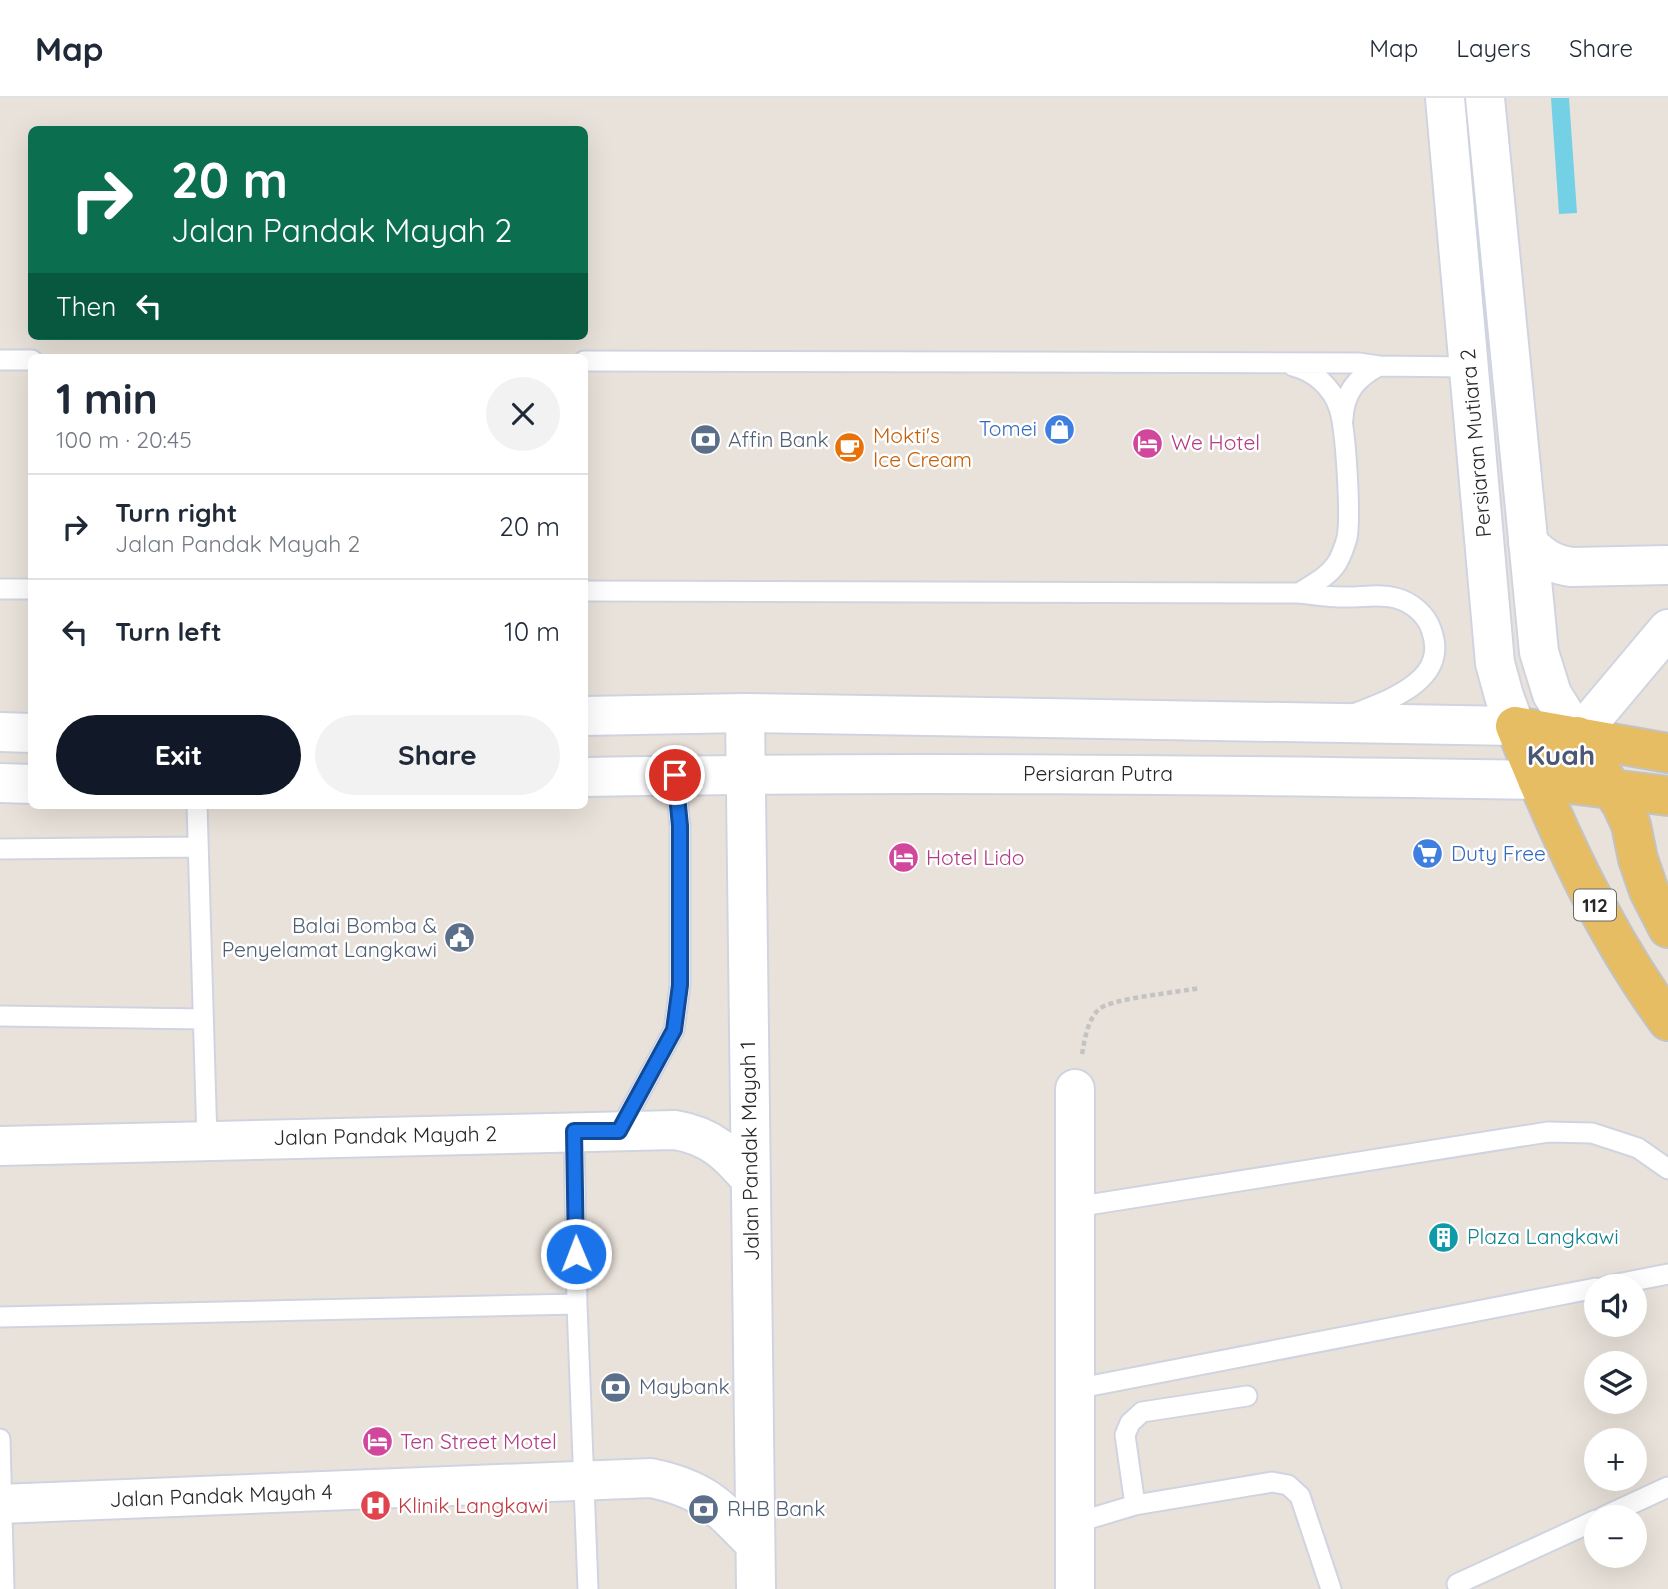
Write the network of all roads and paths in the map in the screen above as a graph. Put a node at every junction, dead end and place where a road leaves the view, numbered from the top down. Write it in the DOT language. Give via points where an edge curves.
graph roads {
  1 [pos="1445,98"];
  2 [pos="1485,98"];
  3 [pos="0,360"];
  4 [pos="28,360"];
  5 [pos="588,361"];
  6 [pos="1282,363"];
  7 [pos="1379,366"];
  8 [pos="1469,367"];
  9 [pos="1342,426"];
  10 [pos="1528,543"];
  11 [pos="1668,565"];
  12 [pos="0,589"];
  13 [pos="28,589"];
  14 [pos="588,591"];
  15 [pos="1299,593"];
  16 [pos="1668,629"];
  17 [pos="746,713"];
  18 [pos="588,716"];
  19 [pos="1335,722"];
  20 [pos="1516,726"];
  21 [pos="0,732"];
  22 [pos="28,733"];
  23 [pos="1578,736"];
  24 [pos="1668,753"];
  25 [pos="746,774"];
  26 [pos="675,775"];
  27 [pos="588,777"];
  28 [pos="1537,780"];
  29 [pos="0,783"];
  30 [pos="28,785"];
  31 [pos="1611,788"];
  32 [pos="1668,796"];
  33 [pos="197,809"];
  34 [pos="197,847"];
  35 [pos="0,849"];
  36 [pos="1668,928"];
  37 [pos="1200,988"];
  38 [pos="0,1016"];
  39 [pos="203,1019"];
  40 [pos="1668,1021"];
  41 [pos="1075,1089"];
  42 [pos="574,1131"];
  43 [pos="619,1131"];
  44 [pos="207,1141"];
  45 [pos="0,1146"];
  46 [pos="1668,1169"];
  47 [pos="751,1180"];
  48 [pos="1075,1207"];
  49 [pos="1668,1275"];
  50 [pos="1647,1279"];
  51 [pos="1584,1290"];
  52 [pos="577,1304"];
  53 [pos="0,1317"];
  54 [pos="1075,1389"];
  55 [pos="1247,1396"];
  56 [pos="0,1439"];
  57 [pos="584,1482"];
  58 [pos="1668,1487"];
  59 [pos="1,1504"];
  60 [pos="1629,1505"];
  61 [pos="1135,1506"];
  62 [pos="1075,1523"];
  63 [pos="1584,1526"];
  64 [pos="755,1544"];
  65 [pos="1457,1584"];
  66 [pos="4,1589"];
  67 [pos="588,1589"];
  68 [pos="756,1589"];
  69 [pos="1075,1589"];
  70 [pos="1331,1589"];
  1 -- 8 [label="street, Persiaran Mutiara 2"];
  2 -- 10 [label="street, Persiaran Mutiara 2"];
  3 -- 4 [label="lane"];
  5 -- 6 [label="lane"];
  6 -- 7 [label="lane"];
  6 -- 9 [label="lane" via="1318,377 1339,407"];
  7 -- 8 [label="lane"];
  7 -- 9 [label="lane" via="1353,384"];
  8 -- 20 [label="street, Persiaran Mutiara 2" via="1495,663"];
  9 -- 15 [label="lane" via="1349,524 1346,541 1338,562"];
  10 -- 11 [label="street" via="1557,565"];
  10 -- 23 [label="street, Persiaran Mutiara 2" via="1539,652 1552,694"];
  12 -- 13 [label="lane"];
  14 -- 15 [label="lane"];
  15 -- 19 [label="lane" via="1397,598 1417,608 1431,626 1436,646 1425,675 1393,699"];
  16 -- 23 [label="street"];
  17 -- 18 [label="street"];
  17 -- 19 [label="street"];
  17 -- 25 [label="street, Jalan Pandak Mayah 1"];
  19 -- 20 [label="street"];
  20 -- 23 [label="main road"];
  20 -- 28 [label="main road, Persiaran Mutiara 2 / 112"];
  21 -- 22 [label="street"];
  23 -- 24 [label="main road"];
  23 -- 31 [label="main road, Persiaran Mutiara 2 / 112"];
  25 -- 26 [label="street, Persiaran Putra"];
  25 -- 28 [label="street, Persiaran Putra"];
  25 -- 47 [label="street, Jalan Pandak Mayah 1"];
  26 -- 27 [label="street, Persiaran Putra"];
  26 -- 43 [label="lane" via="680,826 680,985 674,1030"];
  28 -- 31 [label="main road, Persiaran Putra"];
  28 -- 40 [label="main road, 112" via="1604,923"];
  29 -- 30 [label="street"];
  31 -- 32 [label="main road, Persiaran Putra"];
  31 -- 36 [label="main road, 112" via="1631,825 1649,891"];
  33 -- 34 [label="lane"];
  34 -- 35 [label="lane"];
  34 -- 39 [label="lane"];
  37 -- 41 [label="path" via="1100,1009 1087,1027"];
  38 -- 39 [label="lane"];
  39 -- 44 [label="lane"];
  41 -- 48 [label="street"];
  42 -- 43 [label="street, Jalan Pandak Mayah 2"];
  42 -- 44 [label="street, Jalan Pandak Mayah 2"];
  42 -- 52 [label="lane"];
  43 -- 47 [label="street, Jalan Pandak Mayah 2" via="697,1134 734,1160"];
  44 -- 45 [label="street, Jalan Pandak Mayah 2"];
  46 -- 48 [label="lane" via="1638,1148 1592,1133 1548,1132"];
  47 -- 64 [label="street, Jalan Pandak Mayah 1"];
  48 -- 54 [label="street"];
  49 -- 50 [label="lane"];
  51 -- 54 [label="lane"];
  52 -- 53 [label="lane"];
  52 -- 57 [label="lane"];
  54 -- 62 [label="street"];
  55 -- 61 [label="lane" via="1142,1412 1130,1423 1125,1435"];
  56 -- 59 [label="lane"];
  57 -- 59 [label="street, Jalan Pandak Mayah 4"];
  57 -- 64 [label="street, Jalan Pandak Mayah 4" via="651,1478 678,1484 699,1493"];
  57 -- 67 [label="lane"];
  58 -- 60 [label="lane"];
  59 -- 66 [label="lane"];
  61 -- 62 [label="lane"];
  61 -- 70 [label="lane" via="1272,1482 1288,1485 1300,1496"];
  62 -- 69 [label="street"];
  63 -- 65 [label="lane"];
  64 -- 68 [label="street, Jalan Pandak Mayah 1"];
}
